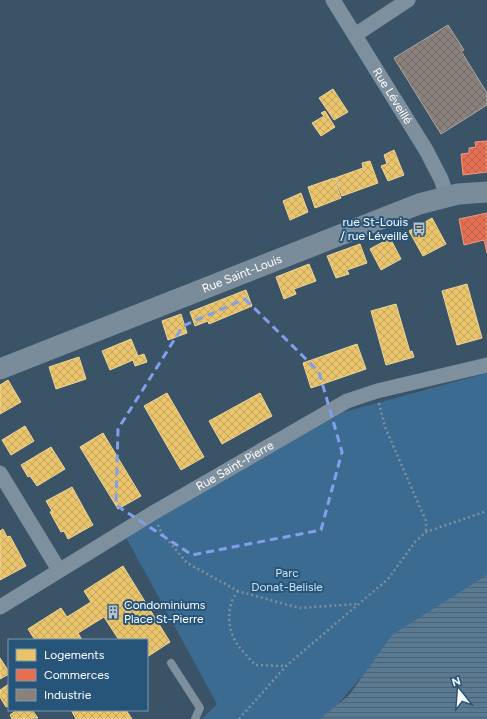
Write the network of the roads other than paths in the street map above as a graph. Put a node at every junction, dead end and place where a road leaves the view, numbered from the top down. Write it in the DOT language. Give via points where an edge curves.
graph roads {
  1 [pos="333,0"];
  2 [pos="408,0"];
  3 [pos="355,35"];
  4 [pos="487,192"];
  5 [pos="446,196"];
  6 [pos="487,365"];
  7 [pos="0,369"];
  8 [pos="0,473"];
  9 [pos="59,570"];
  10 [pos="0,607"];
  11 [pos="171,663"];
  12 [pos="195,719"];
  1 -- 3 [label="street, Rue Léveillé"];
  2 -- 3 [label="street"];
  3 -- 5 [label="street, Rue Léveillé" via="426,150 441,179"];
  4 -- 5 [label="main road, Rue Saint-Louis"];
  5 -- 7 [label="main road, Rue Saint-Louis" via="419,204"];
  6 -- 9 [label="street, Rue Saint-Pierre" via="377,391 347,401"];
  8 -- 9 [label="street"];
  9 -- 10 [label="street, Rue Saint-Pierre"];
  11 -- 12 [label="lane" via="200,708"];
}
